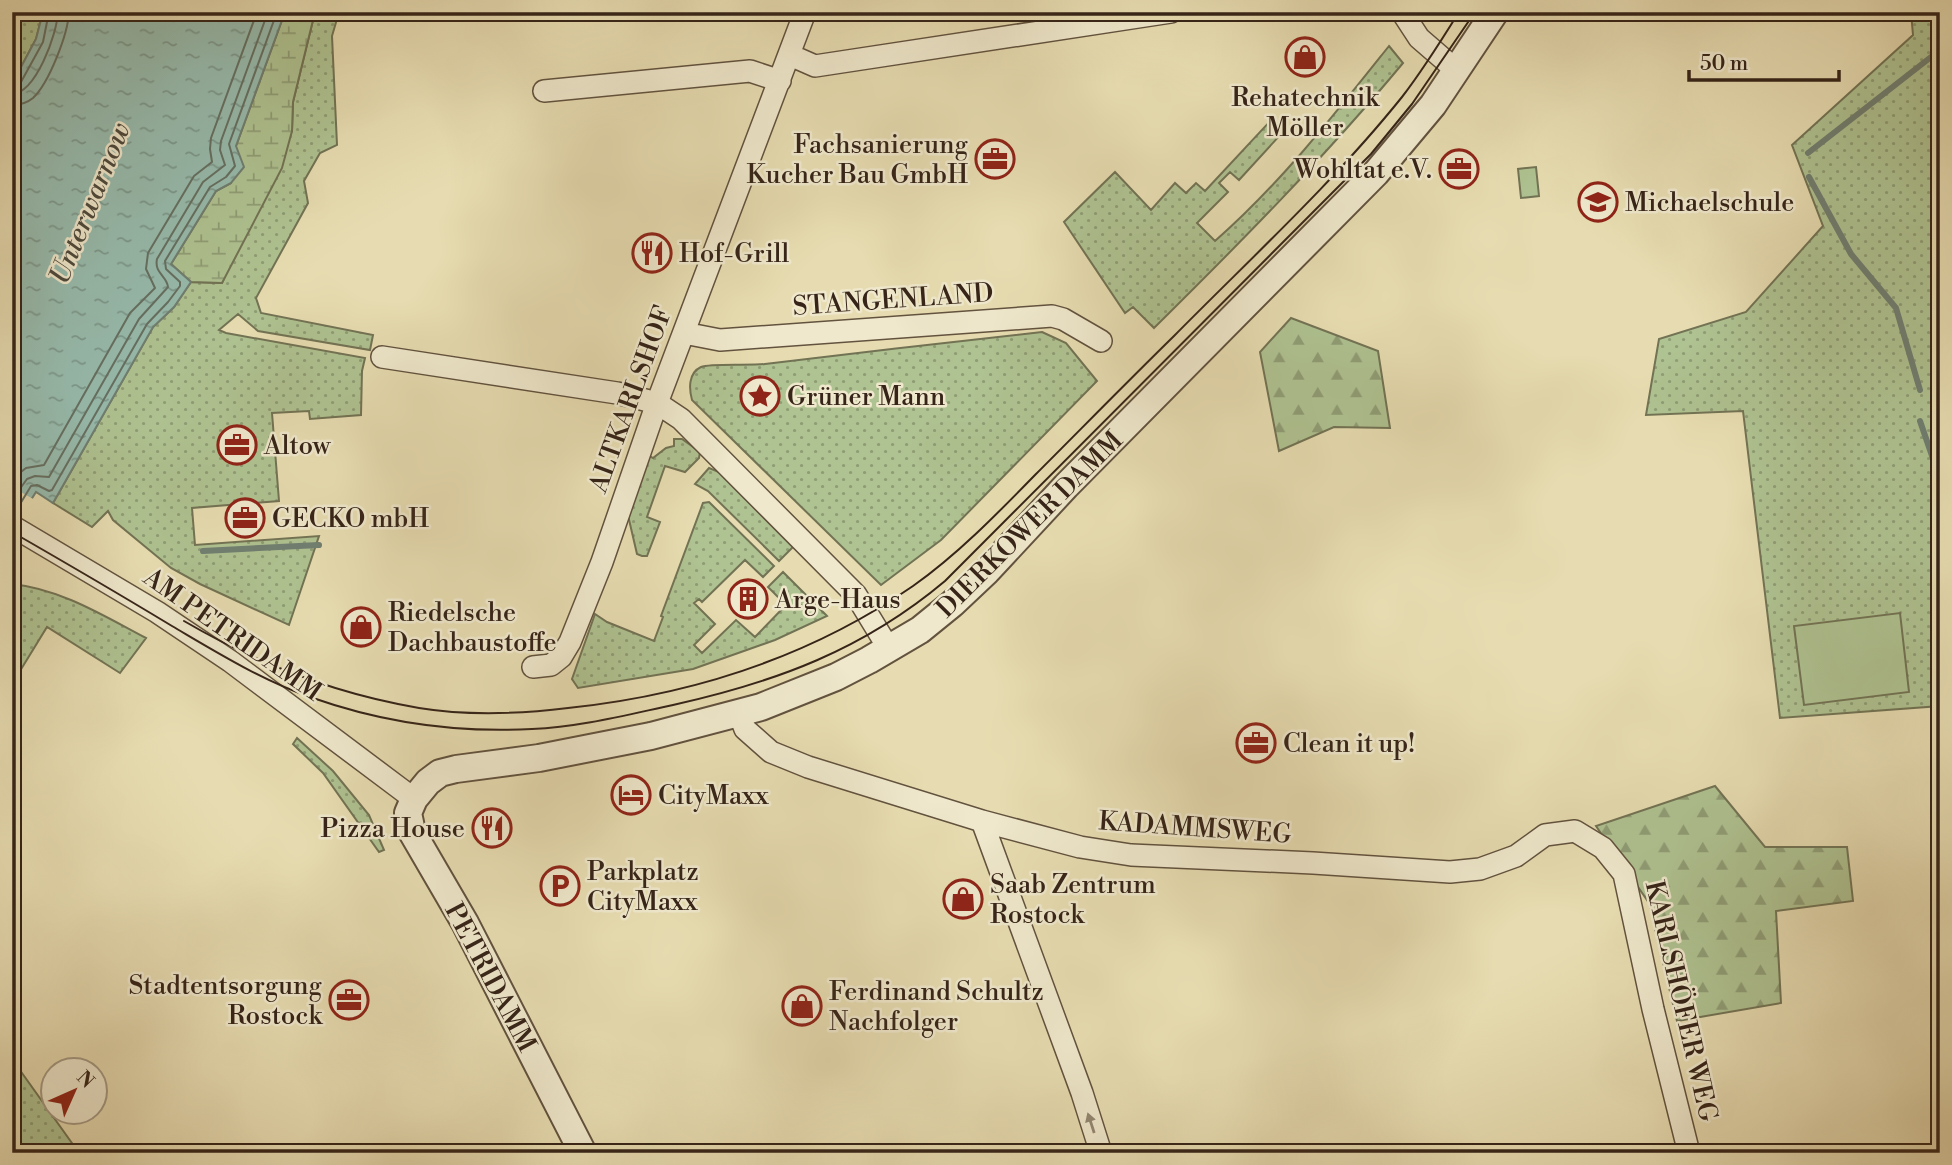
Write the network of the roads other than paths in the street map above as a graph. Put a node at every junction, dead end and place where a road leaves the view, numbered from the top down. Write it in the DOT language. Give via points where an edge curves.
graph roads {
  1 [pos="805,12"];
  2 [pos="1171,12"];
  3 [pos="1402,12"];
  4 [pos="1494,12"];
  5 [pos="790,55"];
  6 [pos="1456,70"];
  7 [pos="780,81"];
  8 [pos="544,91"];
  9 [pos="684,333"];
  10 [pos="1101,341"];
  11 [pos="382,357"];
  12 [pos="657,403"];
  13 [pos="18,530"];
  14 [pos="889,649"];
  15 [pos="533,667"];
  16 [pos="739,713"];
  17 [pos="414,799"];
  18 [pos="971,817"];
  19 [pos="1545,835"];
  20 [pos="583,1153"];
  21 [pos="1101,1153"];
  22 [pos="1689,1153"];
  1 -- 5 [label="street, ALTKARLSHOF"];
  2 -- 5 [label="street" via="815,66"];
  3 -- 6 [label="street" via="1419,38"];
  4 -- 6 [label="street, DIERKOWER DAMM"];
  5 -- 7 [label="street, ALTKARLSHOF"];
  6 -- 14 [label="street, DIERKOWER DAMM" via="1419,124 1376,173 986,571 939,615"];
  7 -- 8 [label="street" via="750,71"];
  7 -- 9 [label="street, ALTKARLSHOF"];
  9 -- 10 [label="street, STANGENLAND" via="720,340 1052,316"];
  9 -- 12 [label="street, ALTKARLSHOF"];
  11 -- 12 [label="street"];
  12 -- 14 [label="street" via="681,419 856,595"];
  12 -- 15 [label="street, ALTKARLSHOF" via="570,642 551,664"];
  13 -- 17 [label="street, AM PETRIDAMM" via="230,661"];
  14 -- 16 [label="street, DIERKOWER DAMM" via="799,693"];
  16 -- 17 [label="street, DIERKOWER DAMM" via="651,736 456,769 428,782"];
  16 -- 18 [label="street, KADAMMSWEG" via="745,729 771,752"];
  17 -- 20 [label="street, PETRIDAMM" via="408,813 412,832"];
  18 -- 19 [label="street, KADAMMSWEG" via="1080,847 1133,855 1450,872 1480,869 1516,856"];
  21 -- 18 [label="street, one-way" via="1082,1093"];
  19 -- 22 [label="street, KARLSHÖFER WEG" via="1575,831 1602,848 1623,874"];
}
